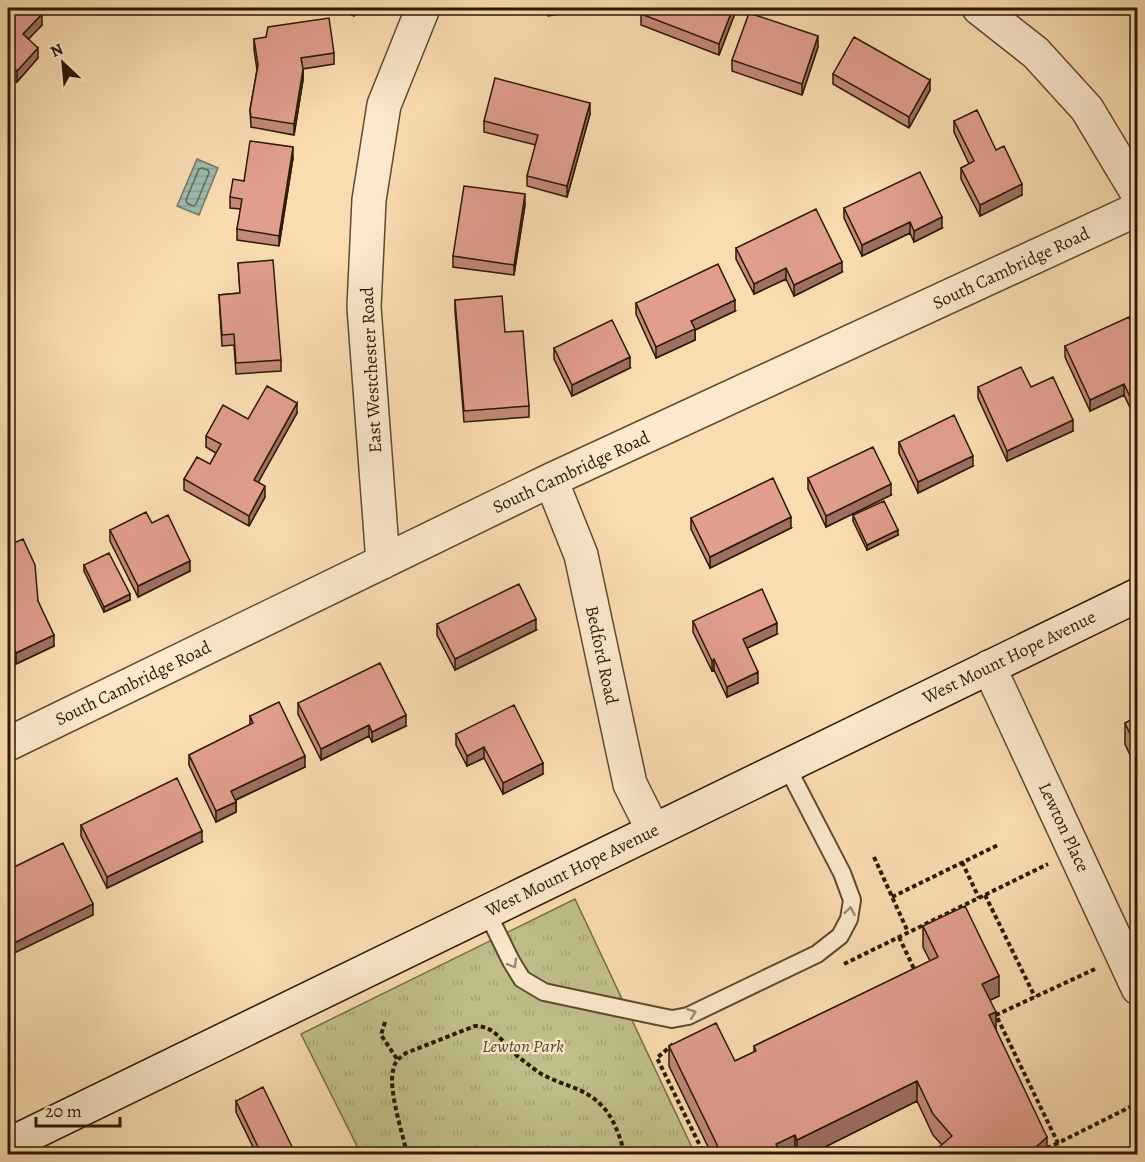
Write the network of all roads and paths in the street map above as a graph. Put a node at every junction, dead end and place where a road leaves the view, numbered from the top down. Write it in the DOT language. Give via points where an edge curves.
graph roads {
  1 [pos="423,8"];
  2 [pos="979,8"];
  3 [pos="1137,194"];
  4 [pos="1137,209"];
  5 [pos="551,480"];
  6 [pos="383,562"];
  7 [pos="1137,595"];
  8 [pos="989,667"];
  9 [pos="8,744"];
  10 [pos="786,765"];
  11 [pos="653,830"];
  12 [pos="998,845"];
  13 [pos="874,857"];
  14 [pos="962,862"];
  15 [pos="985,895"];
  16 [pos="892,897"];
  17 [pos="979,898"];
  18 [pos="487,912"];
  19 [pos="908,932"];
  20 [pos="899,937"];
  21 [pos="1099,967"];
  22 [pos="916,972"];
  23 [pos="1137,988"];
  24 [pos="1035,997"];
  25 [pos="385,1022"];
  26 [pos="680,1037"];
  27 [pos="397,1059"];
  28 [pos="1137,1104"];
  29 [pos="1058,1143"];
  30 [pos="8,1145"];
  31 [pos="407,1155"];
  32 [pos="625,1155"];
  33 [pos="704,1155"];
  34 [pos="1047,1155"];
  1 -- 6 [label="street, East Westchester Road" via="384,105 369,200 364,307"];
  2 -- 3 [label="street" via="1036,53 1087,109"];
  4 -- 5 [label="street, South Cambridge Road"];
  5 -- 6 [label="street, South Cambridge Road"];
  5 -- 11 [label="street, Bedford Road" via="581,555 630,784"];
  6 -- 9 [label="street, South Cambridge Road"];
  7 -- 8 [label="street, West Mount Hope Avenue"];
  8 -- 10 [label="street, West Mount Hope Avenue"];
  8 -- 23 [label="street, Lewton Place"];
  10 -- 11 [label="street, West Mount Hope Avenue"];
  18 -- 10 [label="lane, one-way" via="522,979 544,992 672,1019 688,1016 789,969 840,936 849,919 852,900"];
  11 -- 18 [label="street, West Mount Hope Avenue"];
  12 -- 14 [label="path"];
  13 -- 16 [label="path"];
  14 -- 16 [label="path"];
  14 -- 17 [label="path"];
  15 -- 24 [label="path"];
  16 -- 19 [label="path"];
  18 -- 30 [label="street, West Mount Hope Avenue"];
  20 -- 22 [label="path"];
  21 -- 24 [label="path"];
  24 -- 29 [label="path" via="996,1015"];
  25 -- 27 [label="path" via="381,1035"];
  26 -- 33 [label="path" via="657,1058"];
  27 -- 31 [label="path" via="392,1083"];
  27 -- 32 [label="path" via="475,1026 485,1026 539,1073 598,1102 610,1115"];
  28 -- 29 [label="path"];
  29 -- 34 [label="path" via="1045,1149"];
}
